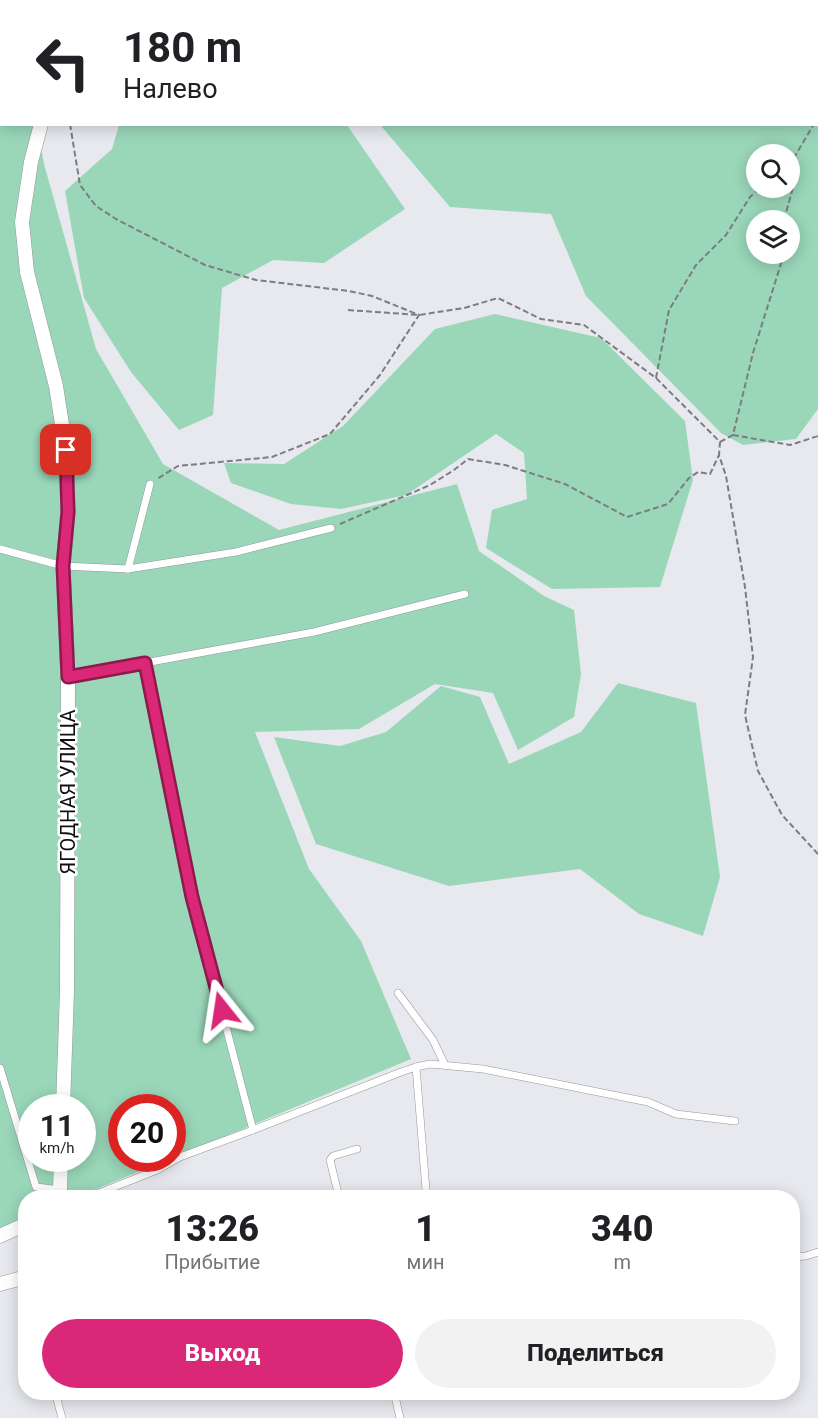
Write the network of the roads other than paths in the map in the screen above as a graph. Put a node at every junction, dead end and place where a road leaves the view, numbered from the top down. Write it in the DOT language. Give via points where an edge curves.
graph roads {
  1 [pos="40,126"];
  2 [pos="150,484"];
  3 [pos="331,528"];
  4 [pos="0,549"];
  5 [pos="63,566"];
  6 [pos="128,569"];
  7 [pos="465,594"];
  8 [pos="145,663"];
  9 [pos="68,677"];
  10 [pos="398,993"];
  11 [pos="445,1065"];
  12 [pos="416,1066"];
  13 [pos="0,1068"];
  14 [pos="63,1094"];
  15 [pos="735,1121"];
  16 [pos="253,1130"];
  17 [pos="357,1149"];
  18 [pos="61,1172"];
  19 [pos="47,1190"];
  20 [pos="61,1190"];
  21 [pos="107,1190"];
  22 [pos="337,1190"];
  23 [pos="426,1190"];
  24 [pos="18,1228"];
  25 [pos="0,1236"];
  26 [pos="818,1252"];
  27 [pos="800,1256"];
  28 [pos="18,1279"];
  29 [pos="0,1284"];
  30 [pos="57,1400"];
  31 [pos="396,1400"];
  32 [pos="62,1418"];
  33 [pos="400,1418"];
  1 -- 5 [label="street, ЯГОДНАЯ УЛИЦА" via="22,222 27,272 56,386 66,450 68,512"];
  2 -- 6 [label="lane"];
  3 -- 6 [label="lane" via="236,552"];
  4 -- 5 [label="lane"];
  5 -- 6 [label="lane"];
  5 -- 9 [label="street, ЯГОДНАЯ УЛИЦА"];
  7 -- 8 [label="lane" via="314,633"];
  8 -- 9 [label="lane"];
  8 -- 16 [label="lane" via="192,897"];
  9 -- 14 [label="street, ЯГОДНАЯ УЛИЦА"];
  10 -- 11 [label="lane" via="433,1040"];
  11 -- 12 [label="lane"];
  11 -- 15 [label="lane" via="648,1102 676,1114"];
  12 -- 16 [label="lane"];
  12 -- 23 [label="lane"];
  13 -- 19 [label="lane" via="36,1187"];
  16 -- 21 [label="lane"];
  17 -- 22 [label="lane" via="330,1160"];
  18 -- 20 [label="street"];
  24 -- 25 [label="street"];
  26 -- 27 [label="lane"];
  28 -- 29 [label="street"];
  30 -- 32 [label="lane"];
  31 -- 33 [label="lane"];
}
